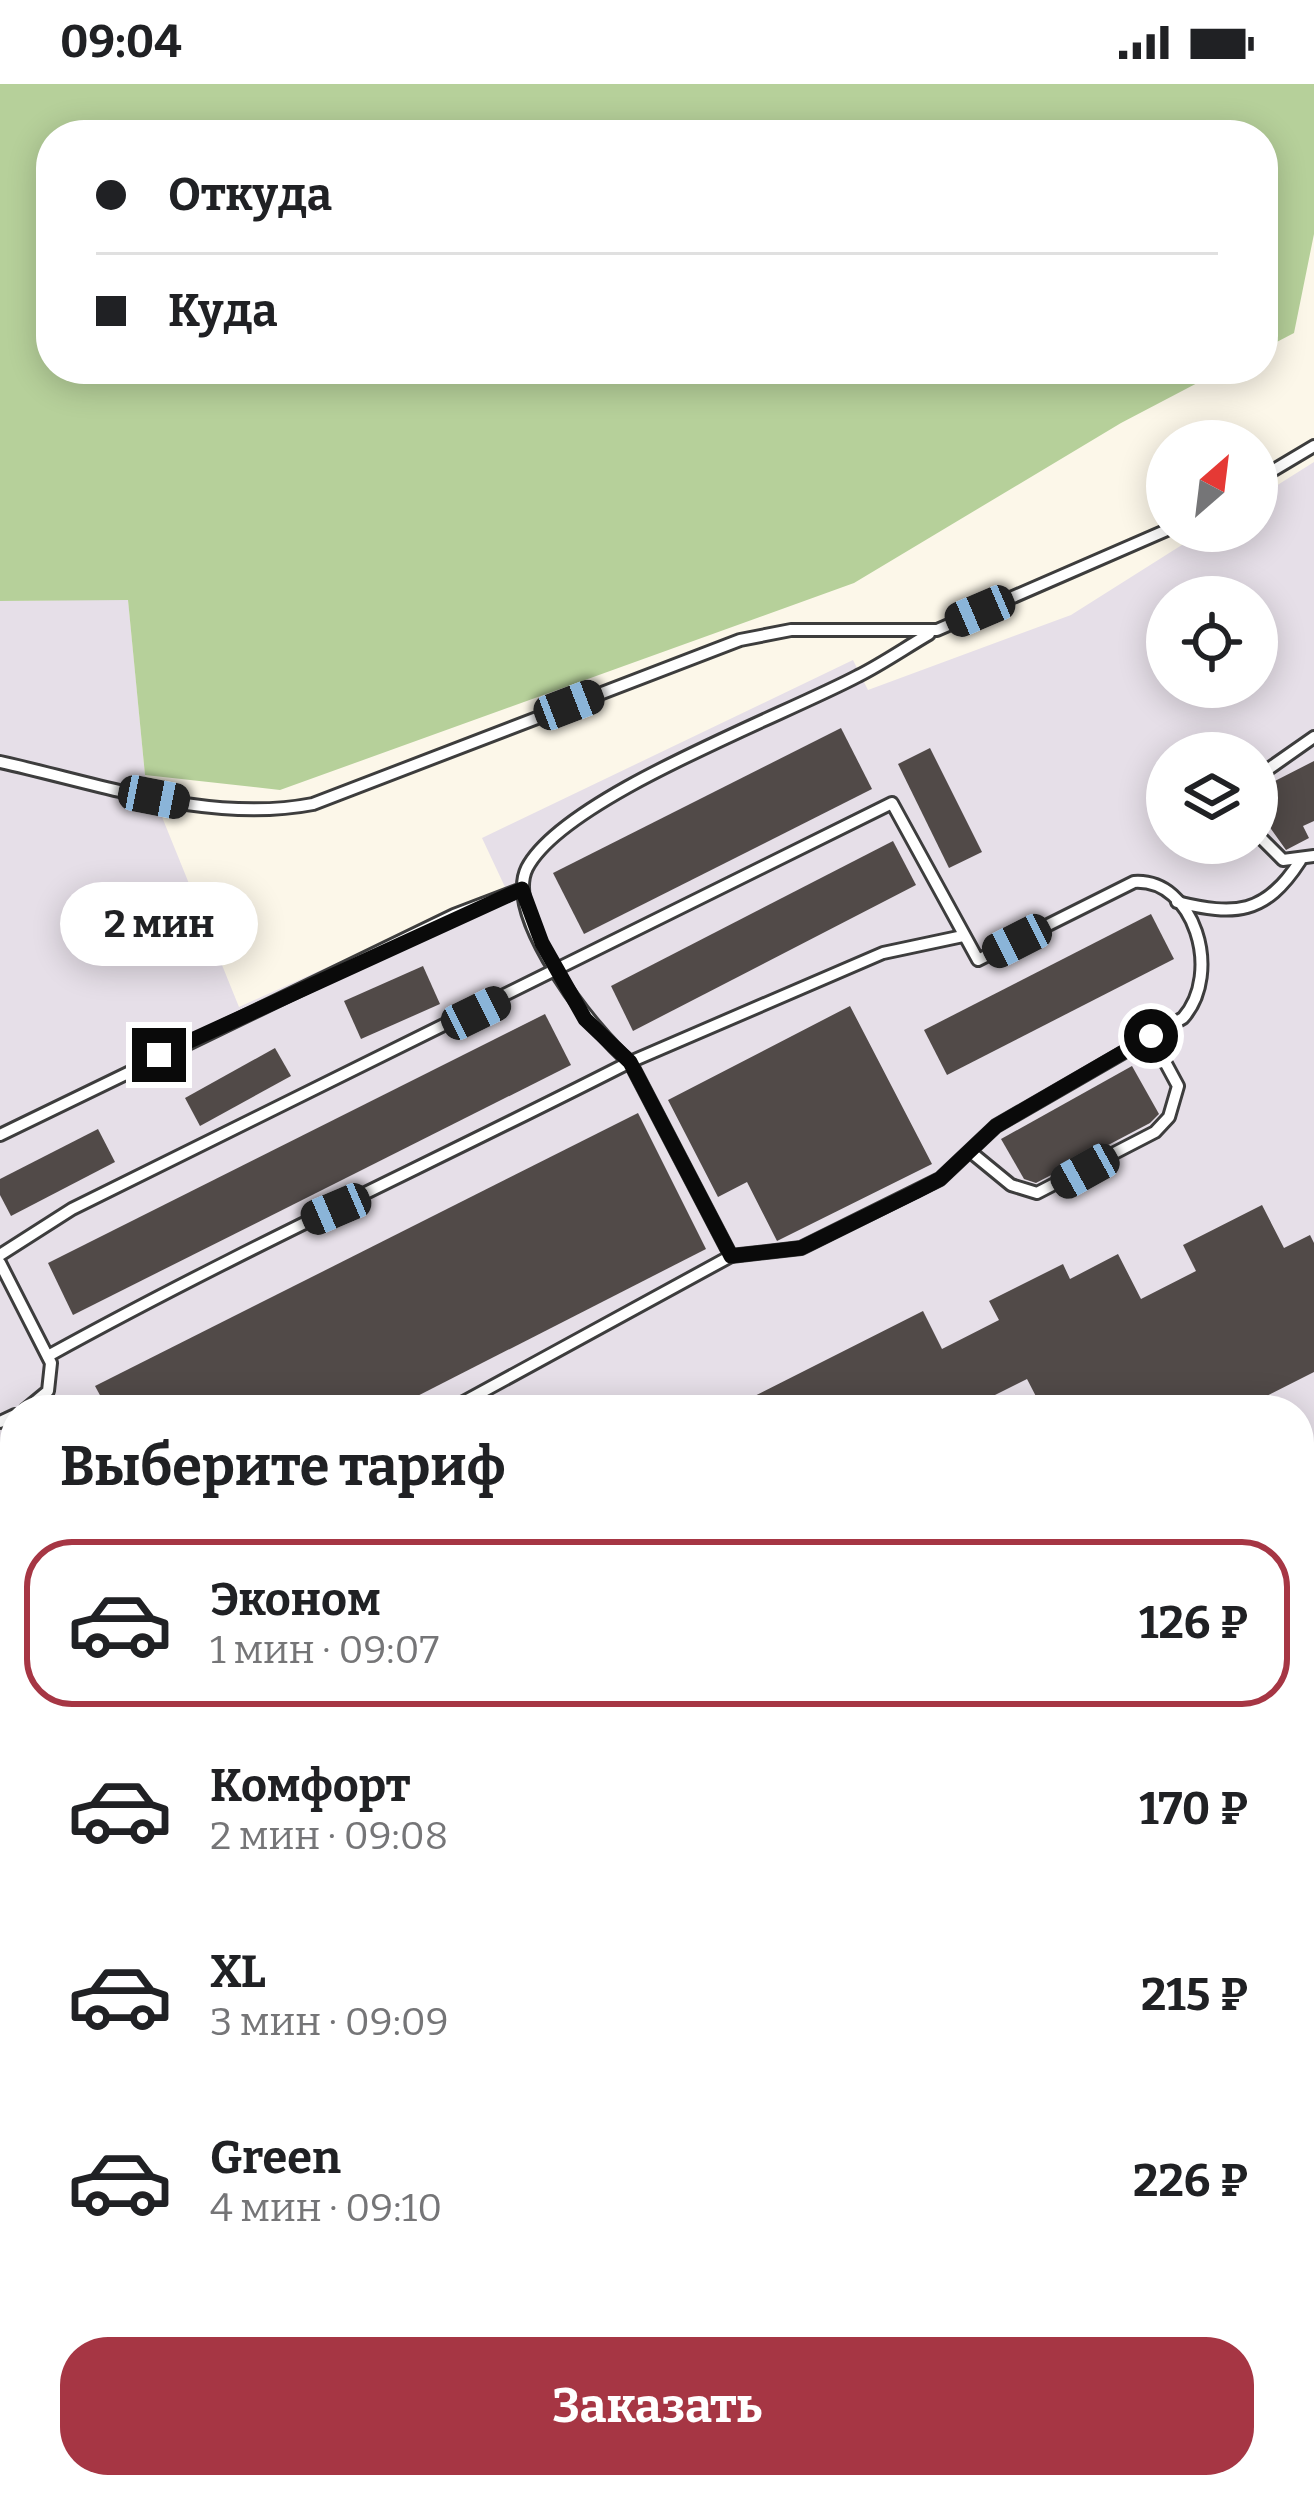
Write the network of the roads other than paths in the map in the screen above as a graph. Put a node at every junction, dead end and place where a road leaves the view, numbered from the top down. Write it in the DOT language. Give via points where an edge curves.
graph roads {
  1 [pos="1314,446"];
  2 [pos="1278,467"];
  3 [pos="1146,539"];
  4 [pos="937,630"];
  5 [pos="1314,737"];
  6 [pos="0,761"];
  7 [pos="1278,762"];
  8 [pos="1278,855"];
  9 [pos="1314,856"];
  10 [pos="1300,861"];
  11 [pos="522,889"];
  12 [pos="1178,902"];
  13 [pos="963,936"];
  14 [pos="559,973"];
  15 [pos="1151,1036"];
  16 [pos="630,1062"];
  17 [pos="0,1135"];
  18 [pos="972,1153"];
  19 [pos="731,1256"];
  20 [pos="0,1259"];
  21 [pos="47,1356"];
  22 [pos="43,1395"];
  23 [pos="476,1395"];
  1 -- 2 [label="lane"];
  3 -- 4 [label="lane"];
  4 -- 6 [label="lane" via="791,630 740,640 277,811 196,805"];
  4 -- 11 [label="lane" via="573,820 543,845"];
  5 -- 7 [label="lane"];
  8 -- 10 [label="lane"];
  9 -- 10 [label="lane"];
  10 -- 12 [label="lane" via="1281,890 1230,915"];
  11 -- 14 [label="lane"];
  11 -- 17 [label="lane"];
  12 -- 13 [label="lane" via="1150,881 1134,883 978,961"];
  12 -- 15 [label="lane" via="1202,953 1204,979 1183,1018"];
  13 -- 14 [label="lane" via="892,803"];
  13 -- 16 [label="lane" via="883,953"];
  14 -- 16 [label="lane" via="585,1019"];
  14 -- 20 [label="lane" via="72,1209"];
  15 -- 18 [label="lane" via="996,1126"];
  15 -- 18 [label="lane" via="1178,1086 1155,1132 1036,1193 1011,1185"];
  16 -- 19 [label="lane"];
  16 -- 21 [label="lane" via="225,1259"];
  18 -- 19 [label="lane" via="940,1179 801,1248"];
  19 -- 23 [label="lane"];
  20 -- 21 [label="lane"];
  21 -- 22 [label="lane"];
}
